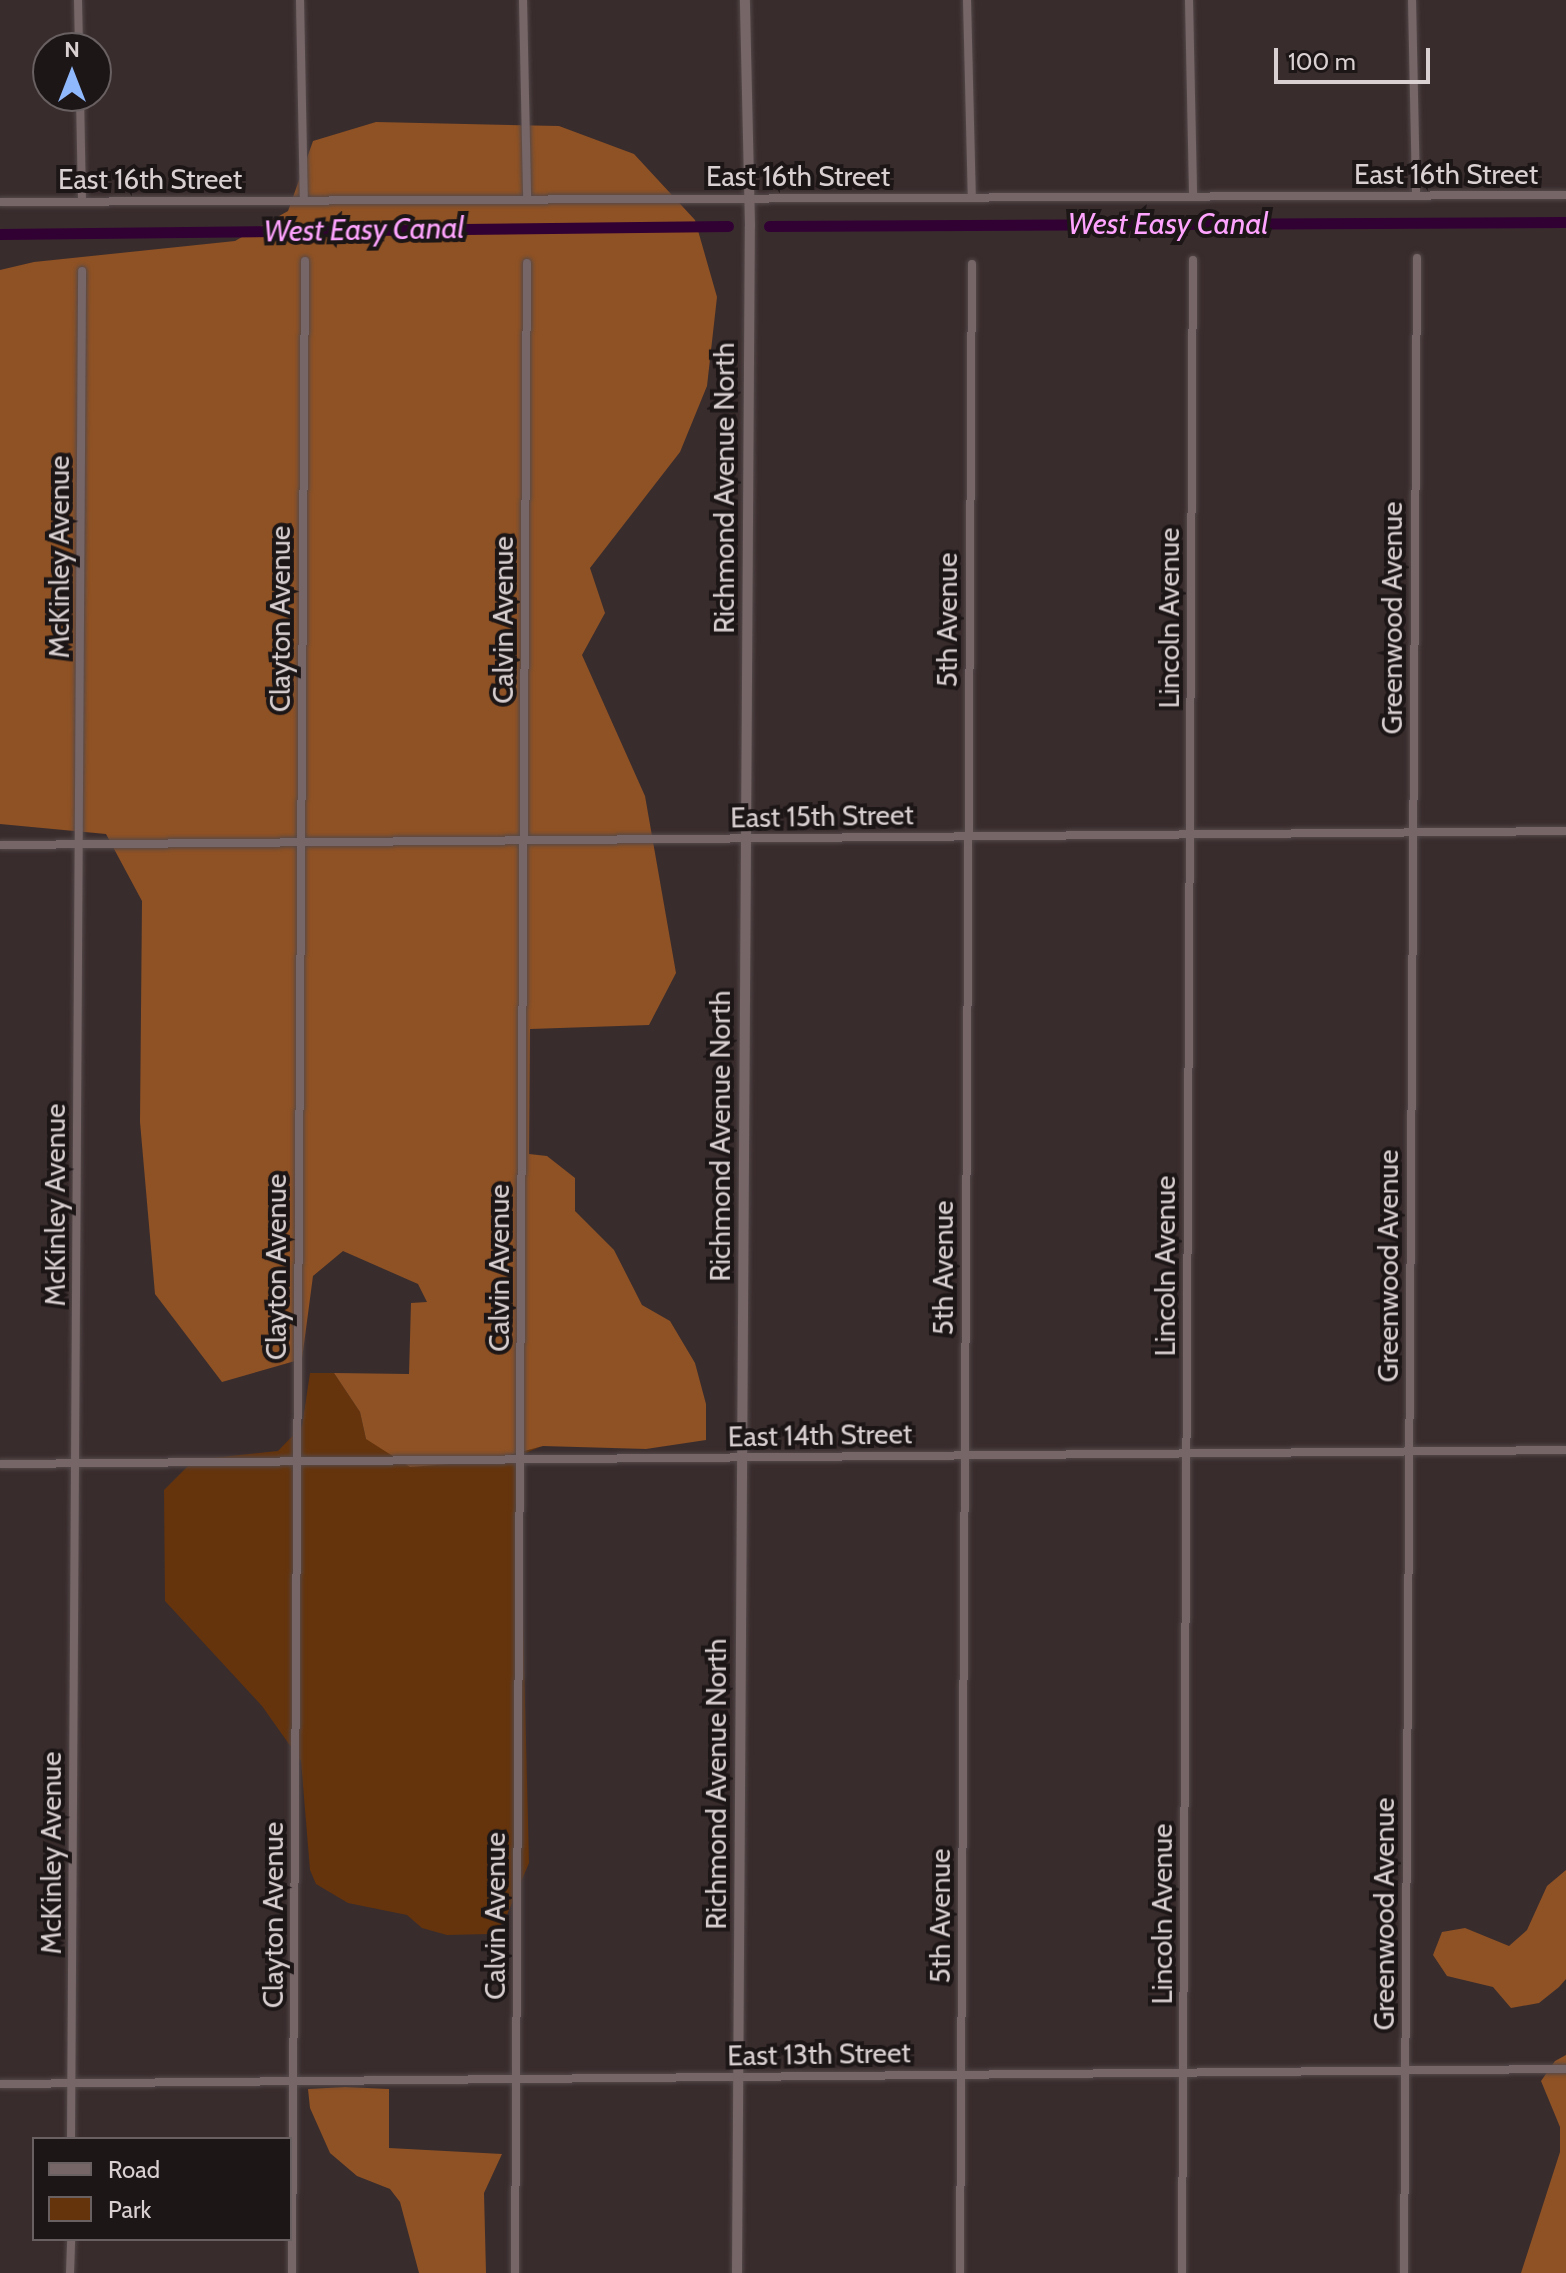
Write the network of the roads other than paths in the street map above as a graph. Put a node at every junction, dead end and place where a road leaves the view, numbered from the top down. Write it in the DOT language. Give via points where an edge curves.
graph roads {
  1 [pos="78,0"];
  2 [pos="300,0"];
  3 [pos="523,0"];
  4 [pos="745,0"];
  5 [pos="967,0"];
  6 [pos="1189,0"];
  7 [pos="1412,0"];
  8 [pos="79,32"];
  9 [pos="80,112"];
  10 [pos="1416,195"];
  11 [pos="1566,195"];
  12 [pos="1193,196"];
  13 [pos="749,198"];
  14 [pos="972,198"];
  15 [pos="527,199"];
  16 [pos="304,200"];
  17 [pos="82,201"];
  18 [pos="0,202"];
  19 [pos="1417,258"];
  20 [pos="1193,260"];
  21 [pos="305,261"];
  22 [pos="527,263"];
  23 [pos="972,264"];
  24 [pos="82,271"];
  25 [pos="1566,831"];
  26 [pos="1413,832"];
  27 [pos="1190,835"];
  28 [pos="968,836"];
  29 [pos="746,839"];
  30 [pos="524,840"];
  31 [pos="301,842"];
  32 [pos="79,844"];
  33 [pos="0,845"];
  34 [pos="1566,1450"];
  35 [pos="1409,1452"];
  36 [pos="1186,1454"];
  37 [pos="964,1455"];
  38 [pos="742,1457"];
  39 [pos="520,1459"];
  40 [pos="298,1461"];
  41 [pos="75,1463"];
  42 [pos="0,1464"];
  43 [pos="1566,2069"];
  44 [pos="1405,2071"];
  45 [pos="1183,2073"];
  46 [pos="961,2075"];
  47 [pos="738,2077"];
  48 [pos="516,2078"];
  49 [pos="294,2081"];
  50 [pos="0,2084"];
  51 [pos="72,2084"];
  52 [pos="71,2137"];
  53 [pos="71,2241"];
  54 [pos="70,2273"];
  55 [pos="292,2273"];
  56 [pos="515,2273"];
  57 [pos="737,2273"];
  58 [pos="960,2273"];
  59 [pos="1182,2273"];
  60 [pos="1404,2273"];
  1 -- 8 [label="street"];
  2 -- 16 [label="street"];
  3 -- 15 [label="street"];
  4 -- 13 [label="street, Richmond Avenue North"];
  5 -- 14 [label="street"];
  6 -- 12 [label="street"];
  7 -- 10 [label="street"];
  9 -- 17 [label="street"];
  10 -- 11 [label="street, East 16th Street"];
  10 -- 12 [label="street, East 16th Street"];
  12 -- 14 [label="street, East 16th Street"];
  13 -- 14 [label="street, East 16th Street"];
  13 -- 15 [label="street, East 16th Street"];
  13 -- 29 [label="street, Richmond Avenue North"];
  15 -- 16 [label="street, East 16th Street"];
  16 -- 17 [label="street, East 16th Street"];
  17 -- 18 [label="street, East 16th Street"];
  19 -- 26 [label="street, Greenwood Avenue"];
  20 -- 27 [label="street, Lincoln Avenue"];
  21 -- 31 [label="street, Clayton Avenue"];
  22 -- 30 [label="street, Calvin Avenue"];
  23 -- 28 [label="street, 5th Avenue"];
  24 -- 32 [label="street, McKinley Avenue"];
  25 -- 26 [label="street, East 15th Street"];
  26 -- 27 [label="street, East 15th Street"];
  26 -- 35 [label="street, Greenwood Avenue"];
  27 -- 28 [label="street, East 15th Street"];
  27 -- 36 [label="street, Lincoln Avenue"];
  28 -- 29 [label="street, East 15th Street"];
  28 -- 37 [label="street, 5th Avenue"];
  29 -- 30 [label="street, East 15th Street"];
  29 -- 38 [label="street, Richmond Avenue North"];
  30 -- 31 [label="street, East 15th Street"];
  30 -- 39 [label="street, Calvin Avenue"];
  31 -- 32 [label="street, East 15th Street"];
  31 -- 40 [label="street, Clayton Avenue"];
  32 -- 33 [label="street, East 15th Street"];
  32 -- 41 [label="street, McKinley Avenue"];
  34 -- 35 [label="street, East 14th Street"];
  35 -- 36 [label="street, East 14th Street"];
  35 -- 44 [label="street, Greenwood Avenue"];
  36 -- 37 [label="street, East 14th Street"];
  36 -- 45 [label="street, Lincoln Avenue"];
  37 -- 38 [label="street, East 14th Street"];
  37 -- 46 [label="street, 5th Avenue"];
  38 -- 39 [label="street, East 14th Street"];
  38 -- 47 [label="street, Richmond Avenue North"];
  39 -- 40 [label="street, East 14th Street"];
  39 -- 48 [label="street, Calvin Avenue"];
  40 -- 41 [label="street, East 14th Street"];
  40 -- 49 [label="street, Clayton Avenue"];
  41 -- 42 [label="street, East 14th Street"];
  41 -- 51 [label="street, McKinley Avenue"];
  43 -- 44 [label="street, East 13th Street"];
  44 -- 45 [label="street, East 13th Street"];
  44 -- 60 [label="street, Greenwood Avenue"];
  45 -- 46 [label="street, East 13th Street"];
  45 -- 59 [label="street, Lincoln Avenue"];
  46 -- 47 [label="street, East 13th Street"];
  46 -- 58 [label="street, 5th Avenue"];
  47 -- 48 [label="street, East 13th Street"];
  47 -- 57 [label="street, Richmond Avenue North"];
  48 -- 49 [label="street, East 13th Street"];
  48 -- 56 [label="street, Calvin Avenue"];
  49 -- 51 [label="street, East 13th Street"];
  49 -- 55 [label="street, Clayton Avenue"];
  50 -- 51 [label="street, East 13th Street"];
  51 -- 52 [label="street, McKinley Avenue"];
  53 -- 54 [label="street"];
}
